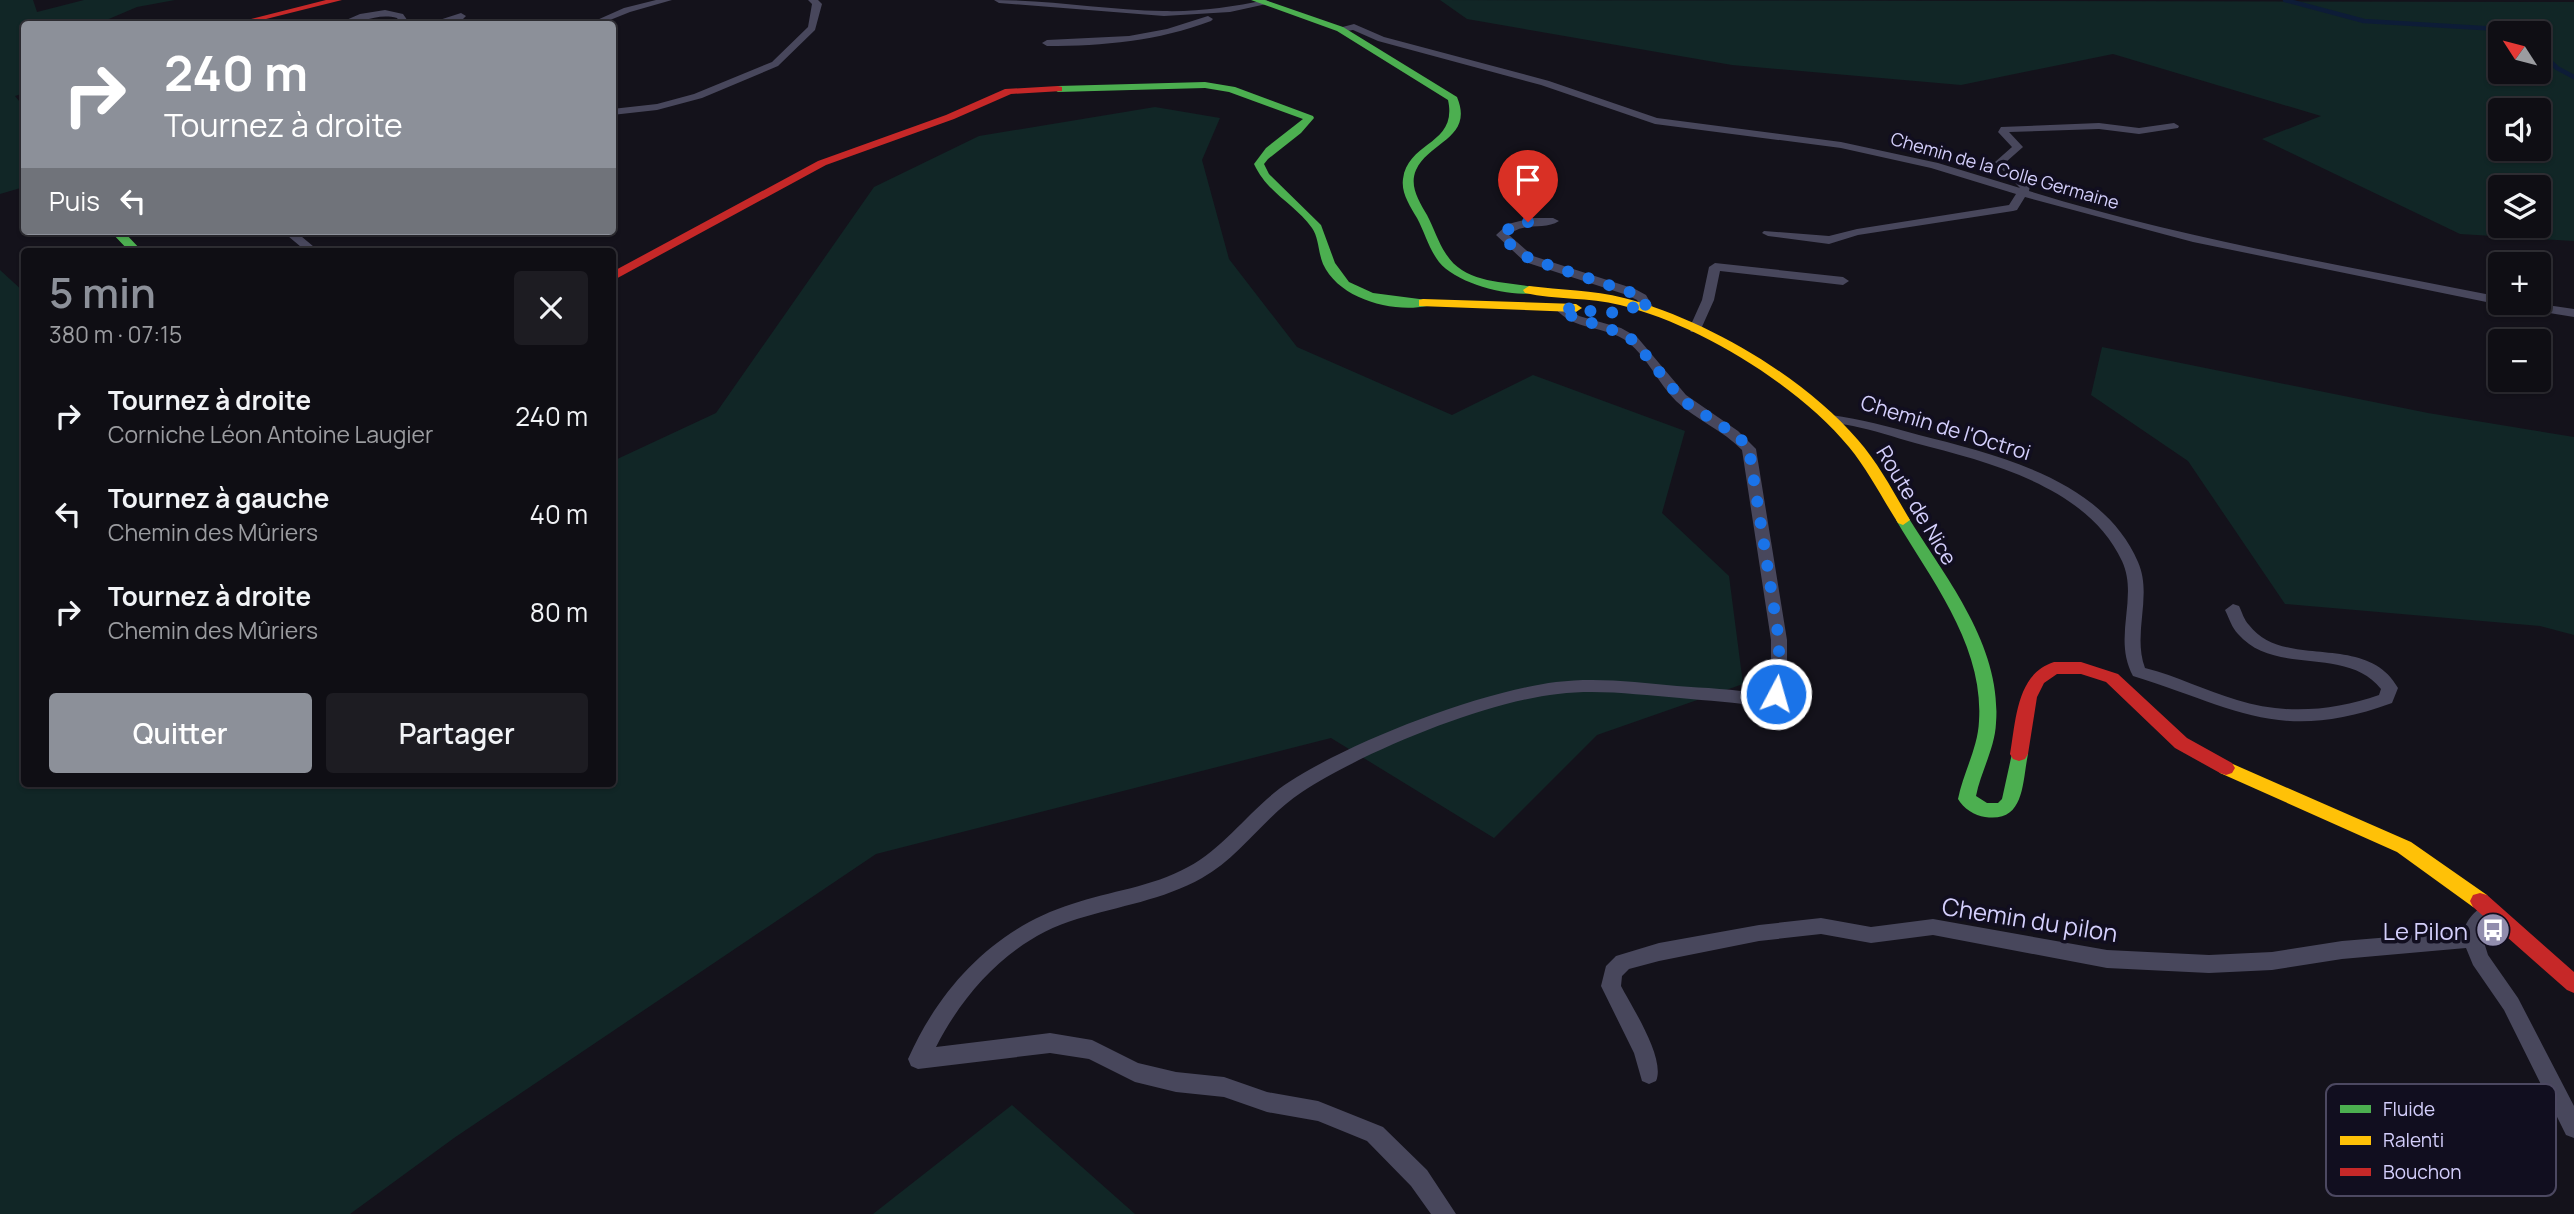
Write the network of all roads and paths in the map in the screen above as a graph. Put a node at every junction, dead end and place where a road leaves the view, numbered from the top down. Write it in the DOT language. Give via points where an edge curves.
graph roads {
  1 [pos="337,0"];
  2 [pos="667,0"];
  3 [pos="813,0"];
  4 [pos="999,0"];
  5 [pos="1261,2"];
  6 [pos="1219,12"];
  7 [pos="249,21"];
  8 [pos="350,21"];
  9 [pos="403,21"];
  10 [pos="443,21"];
  11 [pos="456,21"];
  12 [pos="600,21"];
  13 [pos="1340,29"];
  14 [pos="1047,43"];
  15 [pos="616,112"];
  16 [pos="2174,126"];
  17 [pos="2022,193"];
  18 [pos="1553,221"];
  19 [pos="1768,233"];
  20 [pos="120,235"];
  21 [pos="293,235"];
  22 [pos="133,248"];
  23 [pos="309,248"];
  24 [pos="616,276"];
  25 [pos="1843,281"];
  26 [pos="2488,298"];
  27 [pos="1642,307"];
  28 [pos="1561,308"];
  29 [pos="2551,309"];
  30 [pos="2574,313"];
  31 [pos="1695,329"];
  32 [pos="1831,419"];
  33 [pos="2233,610"];
  34 [pos="2139,672"];
  35 [pos="2126,687"];
  36 [pos="2490,911"];
  37 [pos="2473,939"];
  38 [pos="2574,984"];
  39 [pos="1649,1074"];
  40 [pos="2552,1084"];
  41 [pos="2556,1093"];
  42 [pos="2574,1128"];
  43 [pos="1445,1214"];
  1 -- 7 [label="main road"];
  2 -- 12 [label="street"];
  3 -- 15 [label="street" via="817,4 812,28 775,64 698,96"];
  4 -- 6 [label="street" via="1135,15"];
  5 -- 6 [label="street"];
  5 -- 13 [label="main road, Route de Nice"];
  6 -- 14 [label="street" via="1200,23 1144,37"];
  8 -- 9 [label="street" via="386,12"];
  10 -- 11 [label="street" via="461,16"];
  13 -- 17 [label="street, Chemin de la Colle Germaine" via="1354,27 1655,121 1841,145 1934,165"];
  13 -- 27 [label="main road, Route de Nice" via="1419,75 1456,104 1454,125 1411,168 1407,180 1448,264 1493,284"];
  16 -- 17 [label="street" via="2139,131 2098,126 2005,130 2018,147 2000,162 2024,182"];
  17 -- 19 [label="street" via="2013,208 1829,240"];
  17 -- 26 [label="street, Chemin de la Colle Germaine" via="2193,238"];
  18 -- 27 [label="street" via="1513,225 1503,232 1503,239 1530,259 1639,295"];
  20 -- 22 [label="main road"];
  21 -- 23 [label="street"];
  24 -- 28 [label="main road" via="798,174 1009,91 1205,85 1231,89 1309,117 1302,128 1263,155 1259,164 1272,190 1321,233 1326,259 1341,281 1374,298 1397,302"];
  25 -- 31 [label="street" via="1715,267"];
  27 -- 28 [label="main road" via="1618,312"];
  27 -- 31 [label="main road, Route de Nice"];
  28 -- 43 [label="street" via="1574,319 1624,334 1635,342 1682,400 1739,437 1749,449 1779,640 1776,694 1764,701 1737,695 1589,686 1538,691 1372,748 1294,788 1198,872 1157,891 1068,913 1017,941 973,975 946,1008 918,1059 1050,1043 1092,1050 1135,1072 1224,1087 1267,1102 1318,1111 1375,1134 1419,1178"];
  29 -- 30 [label="street"];
  31 -- 32 [label="main road, Route de Nice"];
  32 -- 34 [label="street, Chemin de l'Octroi" via="1855,422 2024,473 2094,512 2130,562 2137,597 2129,647"];
  32 -- 35 [label="main road, Route de Nice" via="1869,465 1954,606 1981,663 1989,719 1968,787 1967,799 1974,806 1992,813 2002,811 2010,802 2029,697 2037,679 2046,672 2070,667 2092,670"];
  33 -- 34 [label="street" via="2242,627 2261,643 2295,655 2372,669 2390,688 2386,699 2335,712 2270,715"];
  34 -- 35 [label="street"];
  35 -- 36 [label="main road, Route de Nice" via="2181,743 2204,758 2368,828 2446,876"];
  36 -- 37 [label="street" via="2474,927"];
  36 -- 38 [label="main road, Route de Nice"];
  37 -- 39 [label="street, Chemin du pilon" via="2210,964 2117,960 1933,927 1871,935 1821,926 1759,933 1659,952 1623,962 1613,972 1611,986 1644,1052"];
  37 -- 40 [label="street"];
  41 -- 42 [label="street"];
}
